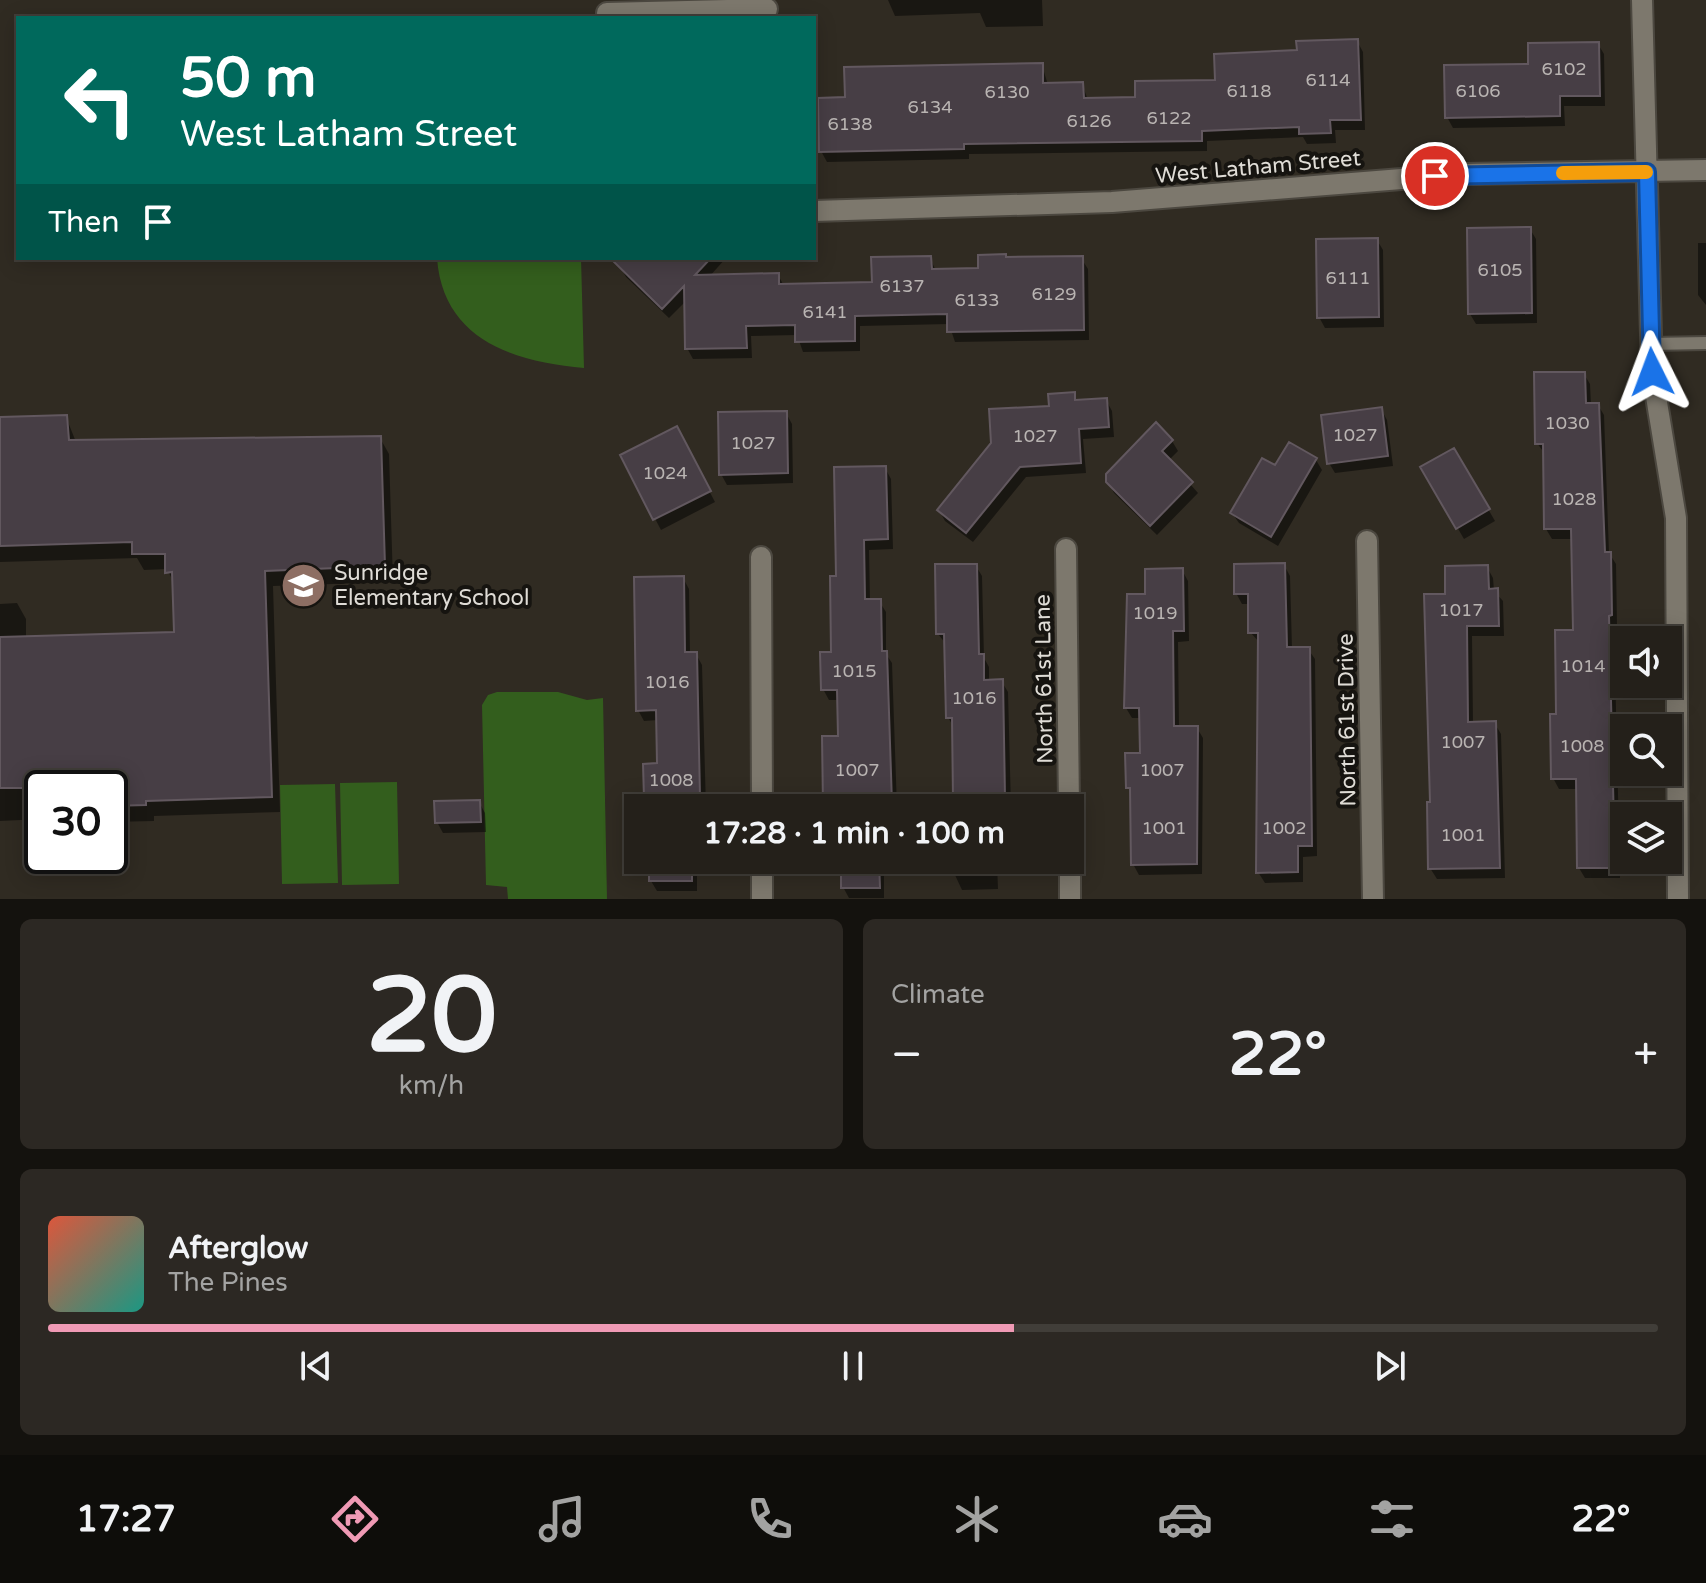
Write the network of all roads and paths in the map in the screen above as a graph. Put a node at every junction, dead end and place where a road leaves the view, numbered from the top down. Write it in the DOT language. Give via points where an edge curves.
graph roads {
  1 [pos="1642,0"];
  2 [pos="766,9"];
  3 [pos="607,13"];
  4 [pos="1706,170"];
  5 [pos="1647,172"];
  6 [pos="816,211"];
  7 [pos="1706,343"];
  8 [pos="1650,344"];
  9 [pos="1367,541"];
  10 [pos="1066,549"];
  11 [pos="761,557"];
  12 [pos="762,794"];
  13 [pos="1069,794"];
  14 [pos="762,874"];
  15 [pos="1070,874"];
  16 [pos="762,899"];
  17 [pos="1070,899"];
  18 [pos="1373,899"];
  19 [pos="1678,899"];
  1 -- 5 [label="street"];
  2 -- 3 [label="street"];
  4 -- 5 [label="street, West Latham Street"];
  5 -- 6 [label="street, West Latham Street" via="1464,174 1112,202"];
  5 -- 8 [label="street"];
  7 -- 8 [label="lane"];
  8 -- 19 [label="street" via="1676,518"];
  9 -- 18 [label="street, North 61st Drive"];
  10 -- 13 [label="street, North 61st Lane"];
  11 -- 12 [label="street"];
  14 -- 16 [label="street"];
  15 -- 17 [label="street"];
}
